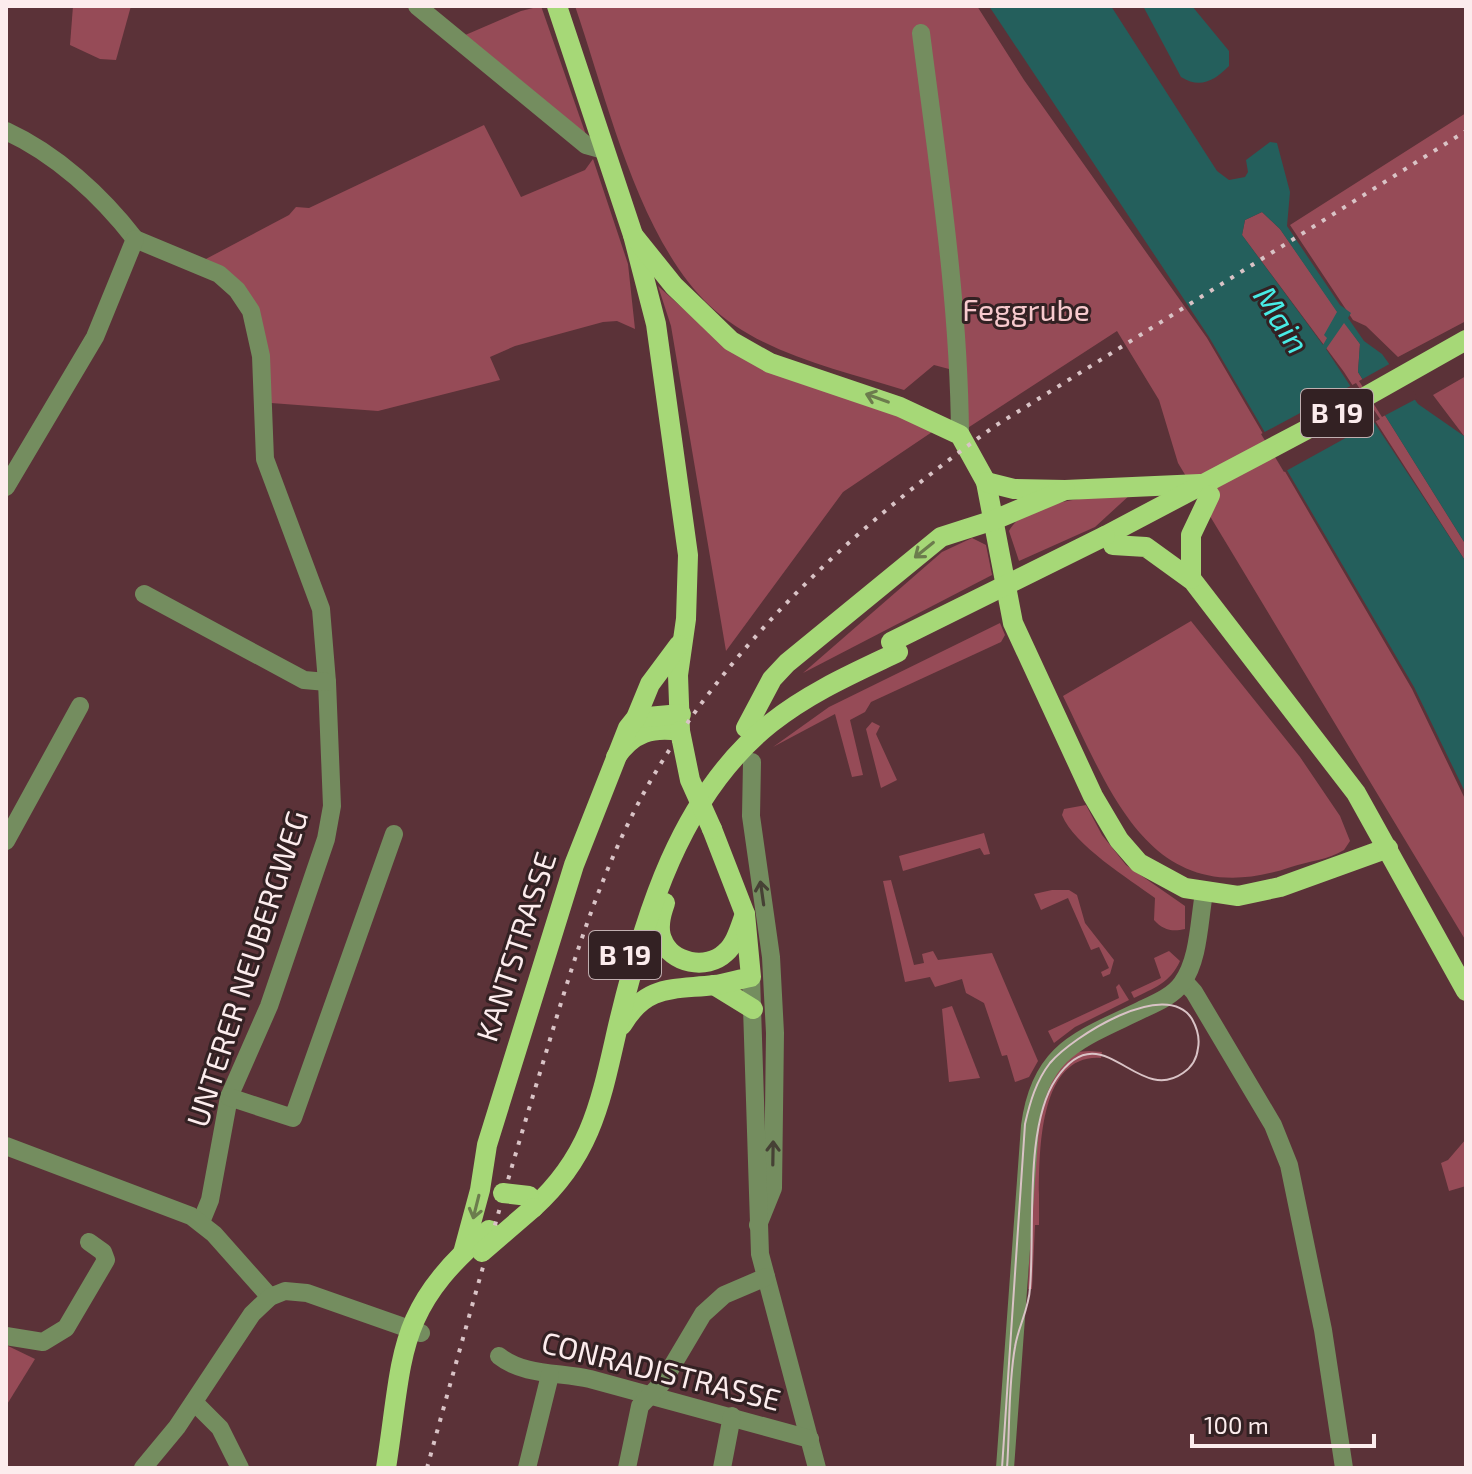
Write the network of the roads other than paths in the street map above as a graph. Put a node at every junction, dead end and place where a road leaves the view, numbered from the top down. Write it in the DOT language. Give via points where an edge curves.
graph roads {
  1 [pos="417,6"];
  2 [pos="557,6"];
  3 [pos="921,33"];
  4 [pos="6,131"];
  5 [pos="604,150"];
  6 [pos="633,235"];
  7 [pos="135,239"];
  8 [pos="1466,340"];
  9 [pos="1466,355"];
  10 [pos="954,432"];
  11 [pos="986,482"];
  12 [pos="6,487"];
  13 [pos="1208,489"];
  14 [pos="1065,490"];
  15 [pos="994,520"];
  16 [pos="1113,545"];
  17 [pos="1191,579"];
  18 [pos="144,594"];
  19 [pos="684,630"];
  20 [pos="894,647"];
  21 [pos="327,682"];
  22 [pos="98,715"];
  23 [pos="636,718"];
  24 [pos="773,722"];
  25 [pos="681,723"];
  26 [pos="746,728"];
  27 [pos="753,756"];
  28 [pos="616,757"];
  29 [pos="394,834"];
  30 [pos="6,841"];
  31 [pos="1388,848"];
  32 [pos="1204,893"];
  33 [pos="745,914"];
  34 [pos="751,977"];
  35 [pos="1184,981"];
  36 [pos="714,985"];
  37 [pos="1466,991"];
  38 [pos="753,1009"];
  39 [pos="616,1036"];
  40 [pos="229,1097"];
  41 [pos="6,1146"];
  42 [pos="485,1159"];
  43 [pos="531,1199"];
  44 [pos="201,1222"];
  45 [pos="757,1227"];
  46 [pos="89,1242"];
  47 [pos="473,1253"];
  48 [pos="766,1277"];
  49 [pos="270,1297"];
  50 [pos="415,1331"];
  51 [pos="6,1336"];
  52 [pos="499,1356"];
  53 [pos="550,1375"];
  54 [pos="651,1394"];
  55 [pos="194,1402"];
  56 [pos="732,1416"];
  57 [pos="810,1439"];
  58 [pos="143,1468"];
  59 [pos="240,1468"];
  60 [pos="386,1468"];
  61 [pos="398,1468"];
  62 [pos="527,1468"];
  63 [pos="627,1468"];
  64 [pos="722,1468"];
  65 [pos="817,1468"];
  66 [pos="1005,1468"];
  67 [pos="1344,1468"];
  1 -- 5 [label="street" via="586,145"];
  2 -- 5 [label="main road"];
  3 -- 10 [label="street" via="959,350"];
  4 -- 7 [label="street" via="71,173"];
  5 -- 6 [label="main road"];
  10 -- 6 [label="main road, one-way" via="900,407 770,363 731,341 674,286"];
  6 -- 19 [label="main road" via="656,324 688,555"];
  7 -- 12 [label="street" via="95,337"];
  7 -- 21 [label="street, UNTERER NEUBERGWEG" via="219,274 251,311 261,356 265,459 321,609"];
  8 -- 13 [label="main road, B 19"];
  9 -- 13 [label="main road, B 19"];
  10 -- 11 [label="main road"];
  11 -- 14 [label="main road" via="1014,489"];
  11 -- 15 [label="main road"];
  13 -- 14 [label="main road"];
  13 -- 16 [label="main road, B 19"];
  13 -- 17 [label="main road" via="1191,535"];
  13 -- 20 [label="main road, B 19, bridge"];
  14 -- 15 [label="main road"];
  15 -- 26 [label="main road, one-way" via="941,537 787,663 772,679"];
  15 -- 32 [label="main road" via="1013,623 1093,796 1139,863"];
  16 -- 17 [label="main road" via="1146,547"];
  16 -- 20 [label="main road, B 19"];
  17 -- 31 [label="main road" via="1356,793"];
  18 -- 21 [label="street" via="304,680"];
  19 -- 23 [label="main road, KANTSTRASSE" via="675,653 644,694"];
  19 -- 25 [label="main road" via="678,675"];
  20 -- 24 [label="main road, B 19"];
  20 -- 26 [label="main road, B 19" via="784,698"];
  21 -- 40 [label="street, UNTERER NEUBERGWEG" via="332,806 326,839 269,1006"];
  22 -- 30 [label="street" via="75,703"];
  23 -- 25 [label="main road"];
  23 -- 28 [label="main road, KANTSTRASSE"];
  24 -- 27 [label="main road"];
  24 -- 39 [label="main road, B 19" via="716,779 686,829 641,942"];
  25 -- 28 [label="main road, KANTSTRASSE" via="633,737"];
  25 -- 33 [label="main road, bridge" via="690,780"];
  26 -- 43 [label="main road, B 19" via="679,815 658,861 625,956 589,1103 564,1159"];
  27 -- 33 [label="main road" via="727,783 685,854 659,925 668,950 692,963 716,960 732,946"];
  45 -- 27 [label="street, one-way" via="773,1188 775,1033 771,957 751,816"];
  28 -- 42 [label="main road, KANTSTRASSE" via="574,865"];
  29 -- 40 [label="street" via="293,1118"];
  31 -- 32 [label="main road" via="1257,893"];
  31 -- 37 [label="main road"];
  32 -- 35 [label="street"];
  33 -- 34 [label="main road"];
  34 -- 36 [label="main road"];
  34 -- 38 [label="street"];
  35 -- 66 [label="street" via="1164,998 1065,1050 1036,1093"];
  35 -- 67 [label="street" via="1273,1125 1289,1165"];
  36 -- 38 [label="main road"];
  36 -- 39 [label="main road" via="655,993 631,1010"];
  38 -- 45 [label="street"];
  39 -- 43 [label="main road, B 19" via="587,1141 552,1191"];
  40 -- 44 [label="street, UNTERER NEUBERGWEG"];
  41 -- 44 [label="street"];
  42 -- 43 [label="main road, bridge" via="489,1177 503,1193"];
  42 -- 47 [label="main road, KANTSTRASSE, one-way"];
  43 -- 47 [label="main road, B 19, bridge"];
  43 -- 47 [label="main road, B 19" via="489,1230"];
  44 -- 49 [label="street"];
  45 -- 48 [label="street"];
  46 -- 51 [label="street" via="106,1260 66,1328 43,1342"];
  47 -- 50 [label="main road, B 19"];
  48 -- 54 [label="street" via="724,1295 703,1314"];
  48 -- 57 [label="street"];
  49 -- 50 [label="street" via="285,1291 307,1293"];
  49 -- 55 [label="street" via="252,1314"];
  50 -- 60 [label="main road, B 19" via="401,1357"];
  50 -- 61 [label="main road, B 19"];
  52 -- 53 [label="street, CONRADISTRASSE"];
  53 -- 54 [label="street, CONRADISTRASSE" via="567,1374"];
  53 -- 62 [label="street"];
  54 -- 56 [label="street, CONRADISTRASSE"];
  54 -- 63 [label="street" via="640,1406"];
  55 -- 58 [label="street"];
  55 -- 59 [label="street" via="220,1428"];
  56 -- 57 [label="street, CONRADISTRASSE"];
  56 -- 64 [label="street"];
  57 -- 65 [label="street"];
}
